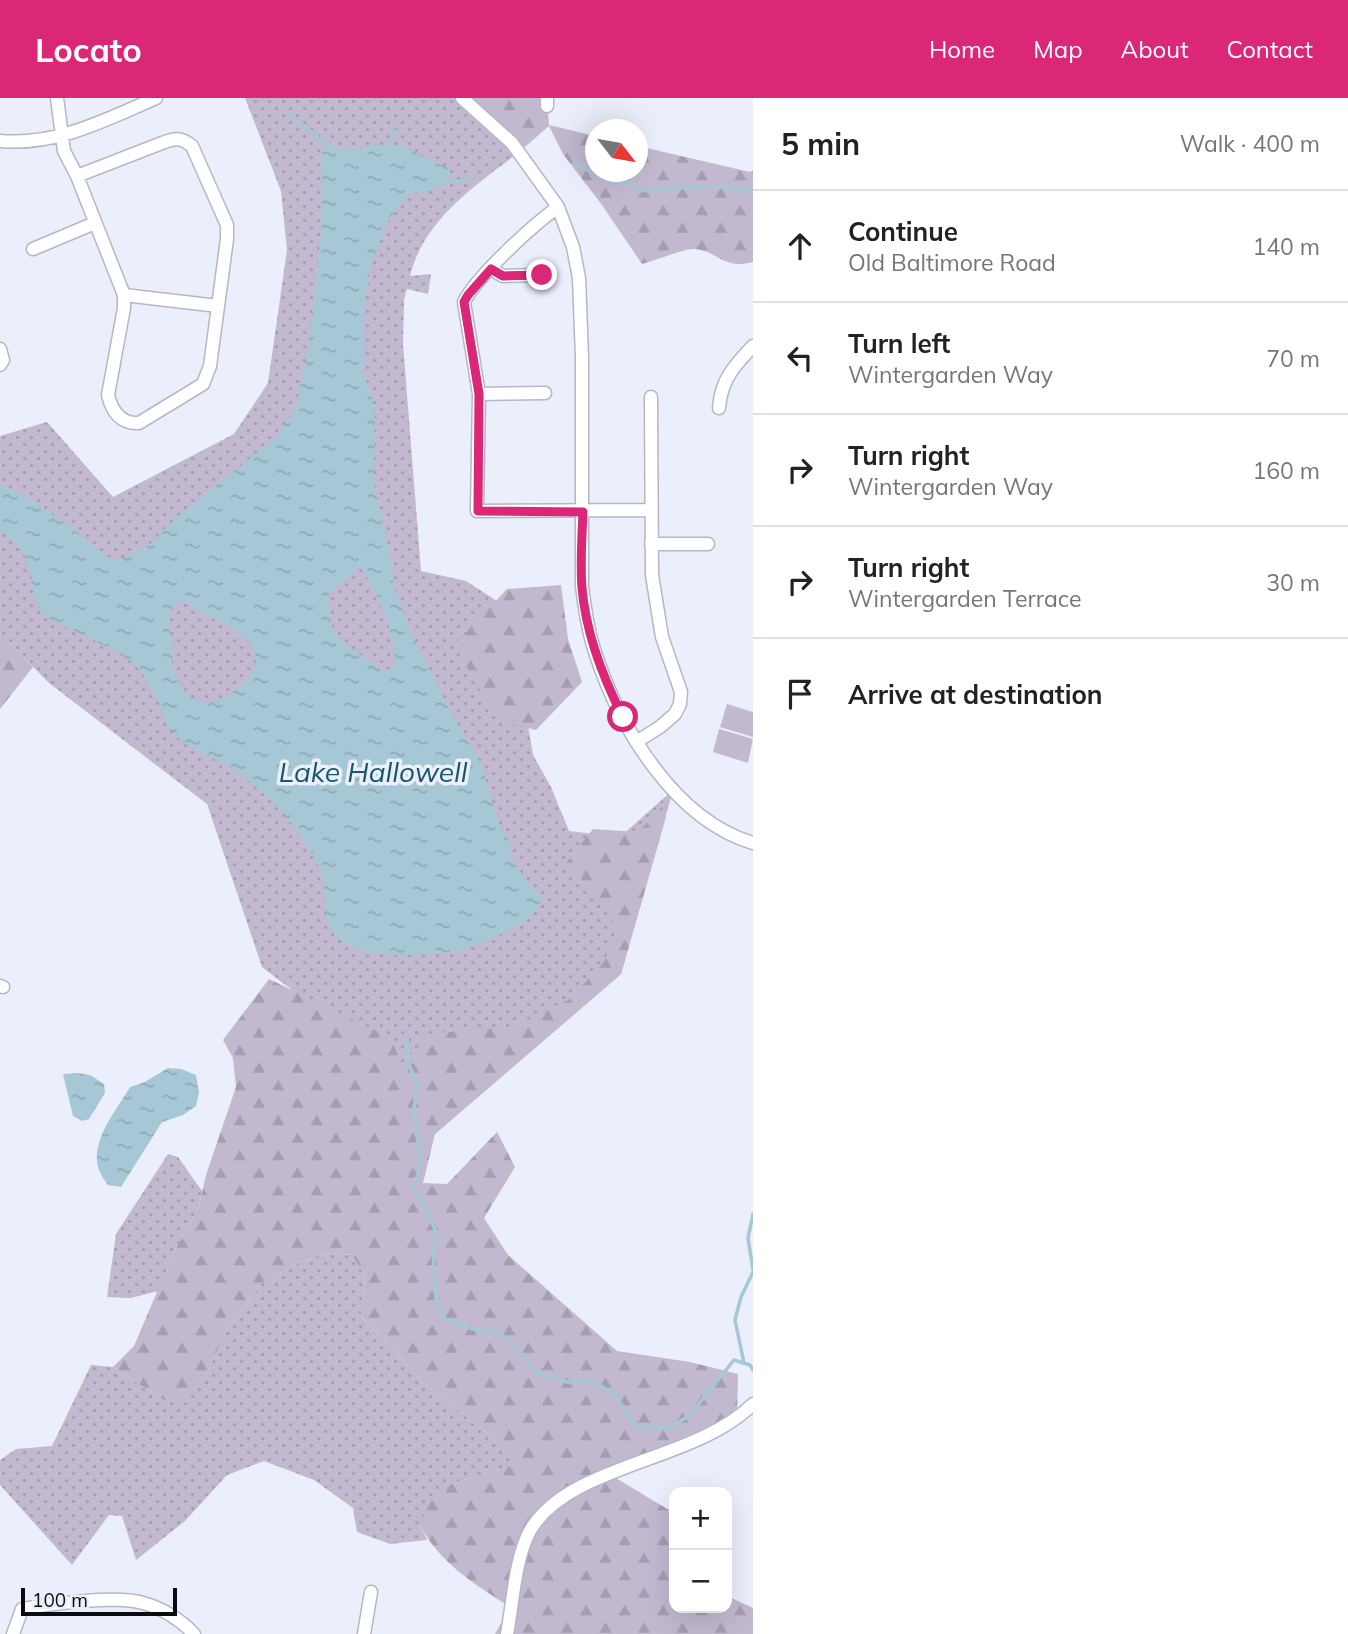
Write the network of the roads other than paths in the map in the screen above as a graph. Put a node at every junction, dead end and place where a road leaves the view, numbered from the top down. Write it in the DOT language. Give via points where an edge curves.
graph roads {
  1 [pos="57,98"];
  2 [pos="156,98"];
  3 [pos="462,98"];
  4 [pos="62,136"];
  5 [pos="0,141"];
  6 [pos="77,176"];
  7 [pos="558,207"];
  8 [pos="95,223"];
  9 [pos="33,249"];
  10 [pos="491,269"];
  11 [pos="542,275"];
  12 [pos="124,295"];
  13 [pos="218,306"];
  14 [pos="753,346"];
  15 [pos="0,349"];
  16 [pos="0,365"];
  17 [pos="545,393"];
  18 [pos="479,394"];
  19 [pos="651,397"];
  20 [pos="719,408"];
  21 [pos="651,510"];
  22 [pos="583,512"];
  23 [pos="651,544"];
  24 [pos="708,544"];
  25 [pos="636,741"];
  26 [pos="753,842"];
  27 [pos="753,1404"];
  28 [pos="371,1592"];
  29 [pos="13,1634"];
  30 [pos="194,1634"];
  31 [pos="364,1634"];
  32 [pos="507,1634"];
  1 -- 4 [label="street"];
  2 -- 4 [label="street"];
  3 -- 7 [label="street" via="511,142"];
  4 -- 5 [label="street"];
  4 -- 6 [label="street"];
  6 -- 8 [label="street"];
  6 -- 13 [label="street" via="175,138 192,146 227,225"];
  7 -- 10 [label="street" via="532,226"];
  7 -- 22 [label="street" via="579,278"];
  8 -- 9 [label="street"];
  8 -- 12 [label="street"];
  10 -- 11 [label="street" via="503,276"];
  10 -- 18 [label="street" via="464,302"];
  12 -- 13 [label="street"];
  12 -- 13 [label="street" via="108,395 128,424 139,423 203,384"];
  14 -- 20 [label="street" via="721,388"];
  15 -- 16 [label="street" via="4,360"];
  17 -- 18 [label="street"];
  18 -- 22 [label="street" via="478,511"];
  19 -- 21 [label="street"];
  21 -- 22 [label="street"];
  21 -- 23 [label="street"];
  22 -- 25 [label="street" via="582,586 587,621 604,679"];
  23 -- 24 [label="street"];
  23 -- 25 [label="street" via="662,637 681,692 675,714"];
  25 -- 26 [label="street" via="669,786 697,813 723,831"];
  27 -- 32 [label="street" via="715,1433 609,1474 545,1511 530,1531 520,1561"];
  28 -- 31 [label="street"];
  29 -- 30 [label="street" via="22,1609 128,1600 161,1610"];
}
